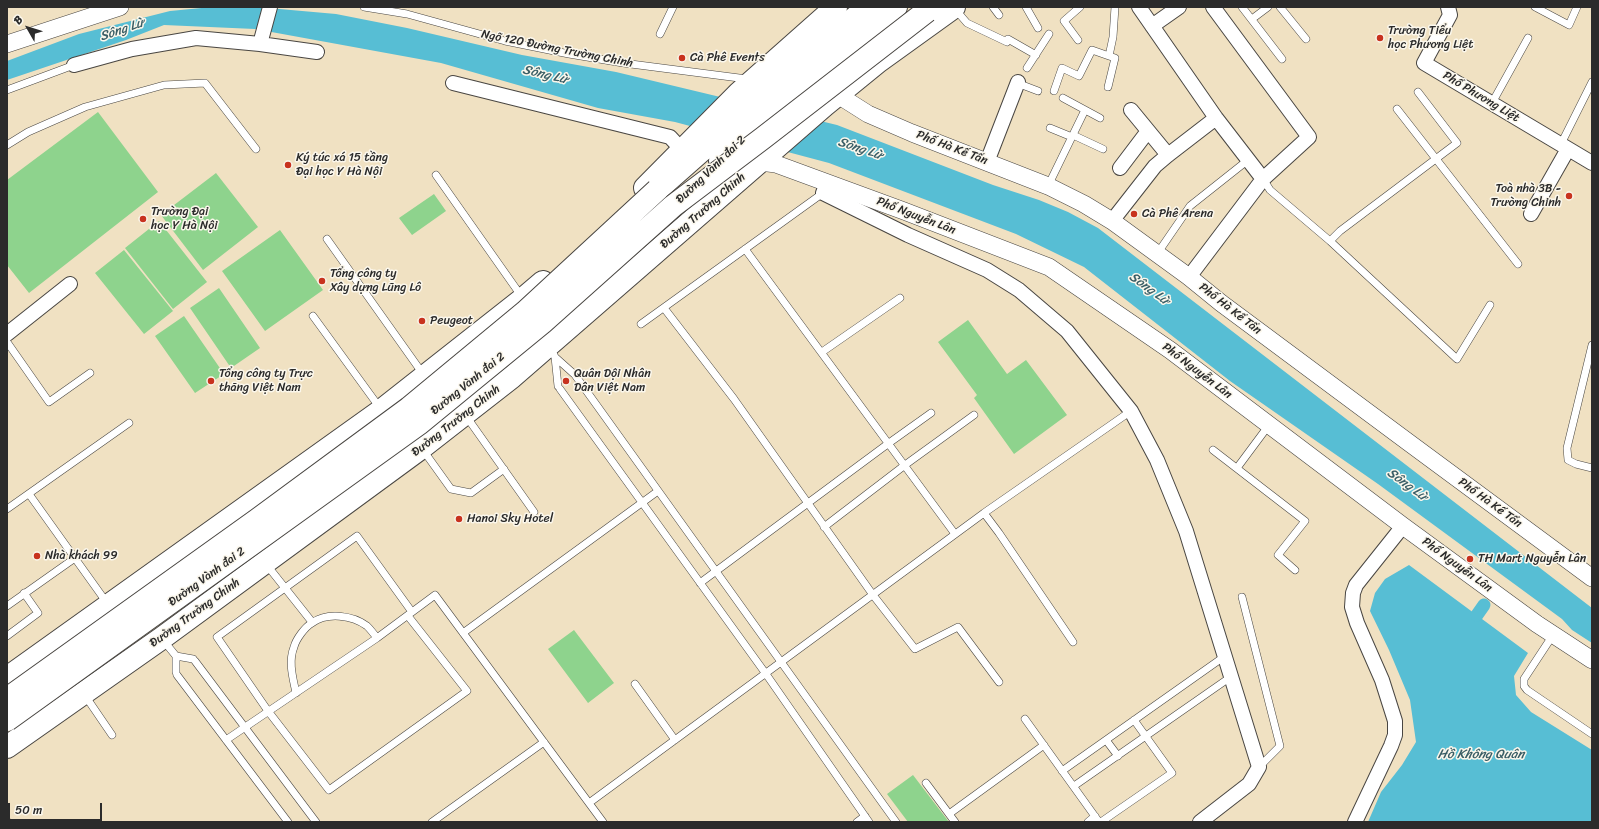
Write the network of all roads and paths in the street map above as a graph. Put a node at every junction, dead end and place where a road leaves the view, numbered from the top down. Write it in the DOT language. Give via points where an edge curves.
graph roads {
  1 [pos="120,7"];
  2 [pos="364,7"];
  3 [pos="674,7"];
  4 [pos="843,7"];
  5 [pos="848,7"];
  6 [pos="868,7"];
  7 [pos="896,7"];
  8 [pos="921,7"];
  9 [pos="933,7"];
  10 [pos="954,7"];
  11 [pos="993,7"];
  12 [pos="1026,7"];
  13 [pos="1080,7"];
  14 [pos="1115,7"];
  15 [pos="1139,7"];
  16 [pos="1179,7"];
  17 [pos="1213,7"];
  18 [pos="1242,7"];
  19 [pos="1268,7"];
  20 [pos="1280,7"];
  21 [pos="1448,7"];
  22 [pos="1535,7"];
  23 [pos="1577,7"];
  24 [pos="270,8"];
  25 [pos="830,13"];
  26 [pos="999,15"];
  27 [pos="1252,19"];
  28 [pos="1152,26"];
  29 [pos="1038,28"];
  30 [pos="660,34"];
  31 [pos="1049,34"];
  32 [pos="1528,38"];
  33 [pos="1306,39"];
  34 [pos="1078,40"];
  35 [pos="7,44"];
  36 [pos="260,44"];
  37 [pos="317,52"];
  38 [pos="1036,55"];
  39 [pos="1109,56"];
  40 [pos="1282,59"];
  41 [pos="878,61"];
  42 [pos="74,65"];
  43 [pos="1027,68"];
  44 [pos="1018,82"];
  45 [pos="1592,82"];
  46 [pos="453,83"];
  47 [pos="746,87"];
  48 [pos="1108,87"];
  49 [pos="7,90"];
  50 [pos="1038,91"];
  51 [pos="1054,91"];
  52 [pos="1418,92"];
  53 [pos="1063,98"];
  54 [pos="831,100"];
  55 [pos="1492,103"];
  56 [pos="1397,109"];
  57 [pos="1085,110"];
  58 [pos="1131,110"];
  59 [pos="1100,118"];
  60 [pos="1216,118"];
  61 [pos="1050,128"];
  62 [pos="1148,131"];
  63 [pos="1072,136"];
  64 [pos="7,145"];
  65 [pos="1565,146"];
  66 [pos="256,149"];
  67 [pos="1104,149"];
  68 [pos="683,151"];
  69 [pos="1168,154"];
  70 [pos="1436,159"];
  71 [pos="1248,160"];
  72 [pos="760,162"];
  73 [pos="987,162"];
  74 [pos="1592,163"];
  75 [pos="1120,168"];
  76 [pos="436,175"];
  77 [pos="1263,179"];
  78 [pos="1048,186"];
  79 [pos="825,188"];
  80 [pos="657,190"];
  81 [pos="673,206"];
  82 [pos="1531,214"];
  83 [pos="1112,221"];
  84 [pos="327,239"];
  85 [pos="1330,241"];
  86 [pos="745,249"];
  87 [pos="1156,254"];
  88 [pos="1518,264"];
  89 [pos="1189,277"];
  90 [pos="70,284"];
  91 [pos="900,298"];
  92 [pos="523,299"];
  93 [pos="1490,305"];
  94 [pos="664,308"];
  95 [pos="313,316"];
  96 [pos="641,324"];
  97 [pos="7,334"];
  98 [pos="7,342"];
  99 [pos="1592,345"];
  100 [pos="552,352"];
  101 [pos="822,352"];
  102 [pos="1591,355"];
  103 [pos="90,373"];
  104 [pos="425,377"];
  105 [pos="382,410"];
  106 [pos="1131,411"];
  107 [pos="931,413"];
  108 [pos="465,414"];
  109 [pos="974,415"];
  110 [pos="129,423"];
  111 [pos="1270,425"];
  112 [pos="889,443"];
  113 [pos="421,448"];
  114 [pos="1213,450"];
  115 [pos="904,465"];
  116 [pos="1237,468"];
  117 [pos="1592,468"];
  118 [pos="504,470"];
  119 [pos="658,491"];
  120 [pos="29,494"];
  121 [pos="642,503"];
  122 [pos="808,504"];
  123 [pos="7,509"];
  124 [pos="534,512"];
  125 [pos="984,513"];
  126 [pos="1403,526"];
  127 [pos="824,527"];
  128 [pos="956,534"];
  129 [pos="75,558"];
  130 [pos="265,562"];
  131 [pos="1295,570"];
  132 [pos="715,571"];
  133 [pos="1592,578"];
  134 [pos="700,583"];
  135 [pos="285,588"];
  136 [pos="127,592"];
  137 [pos="24,593"];
  138 [pos="872,595"];
  139 [pos="1242,597"];
  140 [pos="108,605"];
  141 [pos="7,606"];
  142 [pos="410,614"];
  143 [pos="312,622"];
  144 [pos="463,633"];
  145 [pos="1553,635"];
  146 [pos="7,636"];
  147 [pos="162,638"];
  148 [pos="377,638"];
  149 [pos="1073,642"];
  150 [pos="176,656"];
  151 [pos="1225,656"];
  152 [pos="1592,660"];
  153 [pos="781,663"];
  154 [pos="766,674"];
  155 [pos="1232,676"];
  156 [pos="7,678"];
  157 [pos="999,682"];
  158 [pos="635,684"];
  159 [pos="83,692"];
  160 [pos="296,693"];
  161 [pos="7,699"];
  162 [pos="268,711"];
  163 [pos="1025,719"];
  164 [pos="7,720"];
  165 [pos="1134,720"];
  166 [pos="245,727"];
  167 [pos="1592,734"];
  168 [pos="112,735"];
  169 [pos="1146,736"];
  170 [pos="226,740"];
  171 [pos="675,740"];
  172 [pos="1106,740"];
  173 [pos="544,742"];
  174 [pos="1044,745"];
  175 [pos="7,747"];
  176 [pos="1118,756"];
  177 [pos="1259,767"];
  178 [pos="1062,771"];
  179 [pos="926,783"];
  180 [pos="1074,786"];
  181 [pos="589,803"];
  182 [pos="949,814"];
  183 [pos="867,819"];
  184 [pos="1098,820"];
  185 [pos="288,822"];
  186 [pos="316,822"];
  187 [pos="432,822"];
  188 [pos="603,822"];
  189 [pos="857,822"];
  190 [pos="896,822"];
  191 [pos="955,822"];
  192 [pos="1088,822"];
  193 [pos="1200,822"];
  194 [pos="1355,822"];
  1 -- 35 [label="street" via="85,15"];
  2 -- 47 [label="lane, Ngõ 120 Đường Trường Chinh" via="407,14 505,41"];
  3 -- 30 [label="lane"];
  4 -- 25 [label="main road"];
  5 -- 80 [label="main road" via="807,47 720,122"];
  6 -- 80 [label="main road, Đường Vành đai 2" via="818,47"];
  7 -- 81 [label="main road, Đường Vành đai 2, bridge" via="828,61"];
  8 -- 41 [label="main road, Đường Trường Chinh"];
  9 -- 81 [label="main road, bridge"];
  10 -- 38 [label="lane" via="967,23"];
  10 -- 41 [label="main road, Đường Trường Chinh"];
  11 -- 26 [label="lane"];
  12 -- 29 [label="lane"];
  13 -- 34 [label="lane" via="1064,21"];
  14 -- 39 [label="lane"];
  15 -- 28 [label="street"];
  16 -- 28 [label="street"];
  17 -- 77 [label="street" via="1309,137"];
  18 -- 27 [label="lane"];
  19 -- 27 [label="lane"];
  20 -- 33 [label="lane"];
  21 -- 55 [label="street, Phố Phương Liệt" via="1450,15 1424,63"];
  22 -- 23 [label="lane" via="1569,25"];
  24 -- 36 [label="street"];
  25 -- 47 [label="main road"];
  27 -- 40 [label="lane"];
  28 -- 60 [label="street"];
  31 -- 38 [label="lane"];
  32 -- 55 [label="lane"];
  36 -- 37 [label="street"];
  36 -- 42 [label="street" via="196,38 132,49"];
  38 -- 43 [label="lane"];
  39 -- 48 [label="lane" via="1115,58"];
  39 -- 51 [label="lane" via="1092,50 1080,76 1062,68"];
  41 -- 54 [label="main road, Đường Trường Chinh"];
  42 -- 49 [label="lane"];
  44 -- 50 [label="lane"];
  44 -- 73 [label="street"];
  45 -- 65 [label="lane"];
  46 -- 68 [label="street" via="670,137"];
  47 -- 68 [label="main road"];
  52 -- 70 [label="lane" via="1457,143"];
  53 -- 57 [label="lane"];
  54 -- 72 [label="main road, Đường Trường Chinh"];
  54 -- 73 [label="street, Phố Hà Kế Tấn"];
  55 -- 65 [label="street, Phố Phương Liệt"];
  56 -- 70 [label="lane"];
  57 -- 59 [label="lane"];
  57 -- 63 [label="lane"];
  58 -- 62 [label="street"];
  60 -- 69 [label="street"];
  60 -- 71 [label="street"];
  61 -- 63 [label="lane"];
  62 -- 69 [label="street"];
  62 -- 75 [label="street"];
  63 -- 67 [label="lane"];
  63 -- 78 [label="lane"];
  64 -- 66 [label="lane" via="28,132 85,107 164,86 205,83"];
  65 -- 74 [label="street, Phố Phương Liệt"];
  65 -- 82 [label="street"];
  68 -- 92 [label="main road" via="612,220"];
  69 -- 83 [label="street" via="1155,166"];
  70 -- 85 [label="lane"];
  70 -- 88 [label="lane"];
  71 -- 77 [label="street"];
  71 -- 87 [label="lane" via="1190,206"];
  72 -- 79 [label="street, Phố Nguyễn Lân" via="776,164"];
  72 -- 100 [label="main road, Đường Trường Chinh"];
  73 -- 78 [label="street, Phố Hà Kế Tấn"];
  76 -- 92 [label="lane"];
  77 -- 85 [label="lane" via="1270,190"];
  77 -- 89 [label="street"];
  78 -- 83 [label="street, Phố Hà Kế Tấn"];
  79 -- 86 [label="lane"];
  79 -- 106 [label="street" via="908,235 987,270 1019,290 1067,331"];
  79 -- 111 [label="street, Phố Nguyễn Lân" via="904,211 1048,267 1170,350"];
  80 -- 161 [label="main road, Đường Vành đai 2, bridge" via="525,312 409,408"];
  81 -- 164 [label="main road, Đường Vành đai 2, bridge" via="542,324 420,423"];
  83 -- 87 [label="street, Phố Hà Kế Tấn"];
  84 -- 104 [label="lane"];
  85 -- 93 [label="lane" via="1456,359"];
  86 -- 94 [label="lane"];
  86 -- 101 [label="lane"];
  87 -- 89 [label="street, Phố Hà Kế Tấn"];
  89 -- 133 [label="street, Phố Hà Kế Tấn" via="1270,340"];
  90 -- 97 [label="street"];
  91 -- 101 [label="lane"];
  92 -- 100 [label="main road"];
  92 -- 104 [label="main road"];
  94 -- 96 [label="lane"];
  94 -- 122 [label="lane" via="734,399"];
  95 -- 105 [label="lane"];
  98 -- 103 [label="lane" via="49,402"];
  99 -- 102 [label="lane"];
  100 -- 108 [label="main road, Đường Trường Chinh"];
  100 -- 119 [label="lane" via="574,374"];
  100 -- 121 [label="lane" via="559,388"];
  101 -- 112 [label="lane"];
  102 -- 117 [label="lane" via="1567,448 1568,460"];
  104 -- 105 [label="main road"];
  105 -- 136 [label="main road"];
  106 -- 125 [label="lane"];
  106 -- 151 [label="street" via="1157,460 1186,531"];
  107 -- 112 [label="lane"];
  108 -- 113 [label="main road, Đường Trường Chinh"];
  108 -- 118 [label="lane"];
  109 -- 115 [label="lane"];
  110 -- 120 [label="lane"];
  111 -- 116 [label="lane"];
  111 -- 126 [label="street, Phố Nguyễn Lân"];
  112 -- 115 [label="lane"];
  112 -- 122 [label="lane"];
  113 -- 118 [label="lane" via="451,490 471,493"];
  113 -- 130 [label="main road, Đường Trường Chinh"];
  114 -- 116 [label="lane"];
  115 -- 127 [label="lane"];
  115 -- 128 [label="lane"];
  116 -- 131 [label="lane" via="1305,521 1278,555"];
  118 -- 124 [label="lane"];
  119 -- 121 [label="lane"];
  119 -- 132 [label="lane"];
  120 -- 123 [label="lane"];
  120 -- 129 [label="lane"];
  121 -- 134 [label="lane"];
  121 -- 144 [label="lane"];
  122 -- 127 [label="lane"];
  122 -- 132 [label="lane"];
  125 -- 128 [label="lane"];
  125 -- 149 [label="lane"];
  126 -- 145 [label="street, Phố Nguyễn Lân"];
  126 -- 194 [label="street" via="1356,585 1353,593 1352,607 1357,623 1382,680 1396,721 1391,746"];
  127 -- 138 [label="lane"];
  128 -- 138 [label="lane"];
  129 -- 137 [label="lane"];
  129 -- 140 [label="lane"];
  130 -- 135 [label="lane"];
  130 -- 147 [label="main road, Đường Trường Chinh"];
  132 -- 134 [label="lane"];
  132 -- 153 [label="lane"];
  134 -- 154 [label="lane"];
  135 -- 142 [label="lane" via="357,536"];
  135 -- 143 [label="lane"];
  135 -- 162 [label="lane" via="217,636"];
  136 -- 140 [label="main road"];
  136 -- 147 [label="main road"];
  137 -- 141 [label="lane"];
  137 -- 146 [label="lane" via="38,613"];
  138 -- 153 [label="lane"];
  138 -- 157 [label="lane" via="915,649 958,627"];
  139 -- 177 [label="lane" via="1280,746"];
  140 -- 156 [label="main road"];
  142 -- 144 [label="lane" via="435,595"];
  142 -- 148 [label="lane"];
  142 -- 162 [label="lane" via="467,691 329,790"];
  143 -- 148 [label="lane" via="334,616 354,619 366,626"];
  143 -- 160 [label="lane" via="294,647 291,660"];
  144 -- 173 [label="lane"];
  145 -- 152 [label="street, Phố Nguyễn Lân"];
  145 -- 167 [label="lane" via="1524,680 1524,686"];
  147 -- 150 [label="lane"];
  147 -- 159 [label="main road, Đường Trường Chinh"];
  148 -- 160 [label="lane"];
  150 -- 166 [label="lane" via="194,660"];
  150 -- 170 [label="lane" via="176,673"];
  151 -- 155 [label="street"];
  151 -- 165 [label="lane"];
  153 -- 154 [label="lane"];
  153 -- 190 [label="lane"];
  154 -- 171 [label="lane"];
  154 -- 183 [label="lane"];
  155 -- 169 [label="lane"];
  155 -- 177 [label="street"];
  158 -- 171 [label="lane"];
  159 -- 168 [label="lane"];
  159 -- 175 [label="main road, Đường Trường Chinh"];
  160 -- 162 [label="lane"];
  162 -- 166 [label="lane"];
  163 -- 174 [label="lane"];
  165 -- 169 [label="lane"];
  165 -- 172 [label="lane"];
  166 -- 170 [label="lane"];
  166 -- 186 [label="lane"];
  169 -- 176 [label="lane"];
  169 -- 184 [label="lane" via="1172,773"];
  170 -- 185 [label="lane"];
  171 -- 181 [label="lane"];
  172 -- 176 [label="lane"];
  172 -- 178 [label="lane"];
  173 -- 181 [label="lane"];
  173 -- 187 [label="lane"];
  174 -- 178 [label="lane"];
  174 -- 182 [label="lane"];
  176 -- 180 [label="lane"];
  177 -- 193 [label="street" via="1249,784"];
  178 -- 180 [label="lane"];
  179 -- 182 [label="lane"];
  180 -- 184 [label="lane"];
  181 -- 188 [label="lane"];
  182 -- 191 [label="lane"];
  183 -- 189 [label="lane"];
  184 -- 192 [label="lane"];
}
